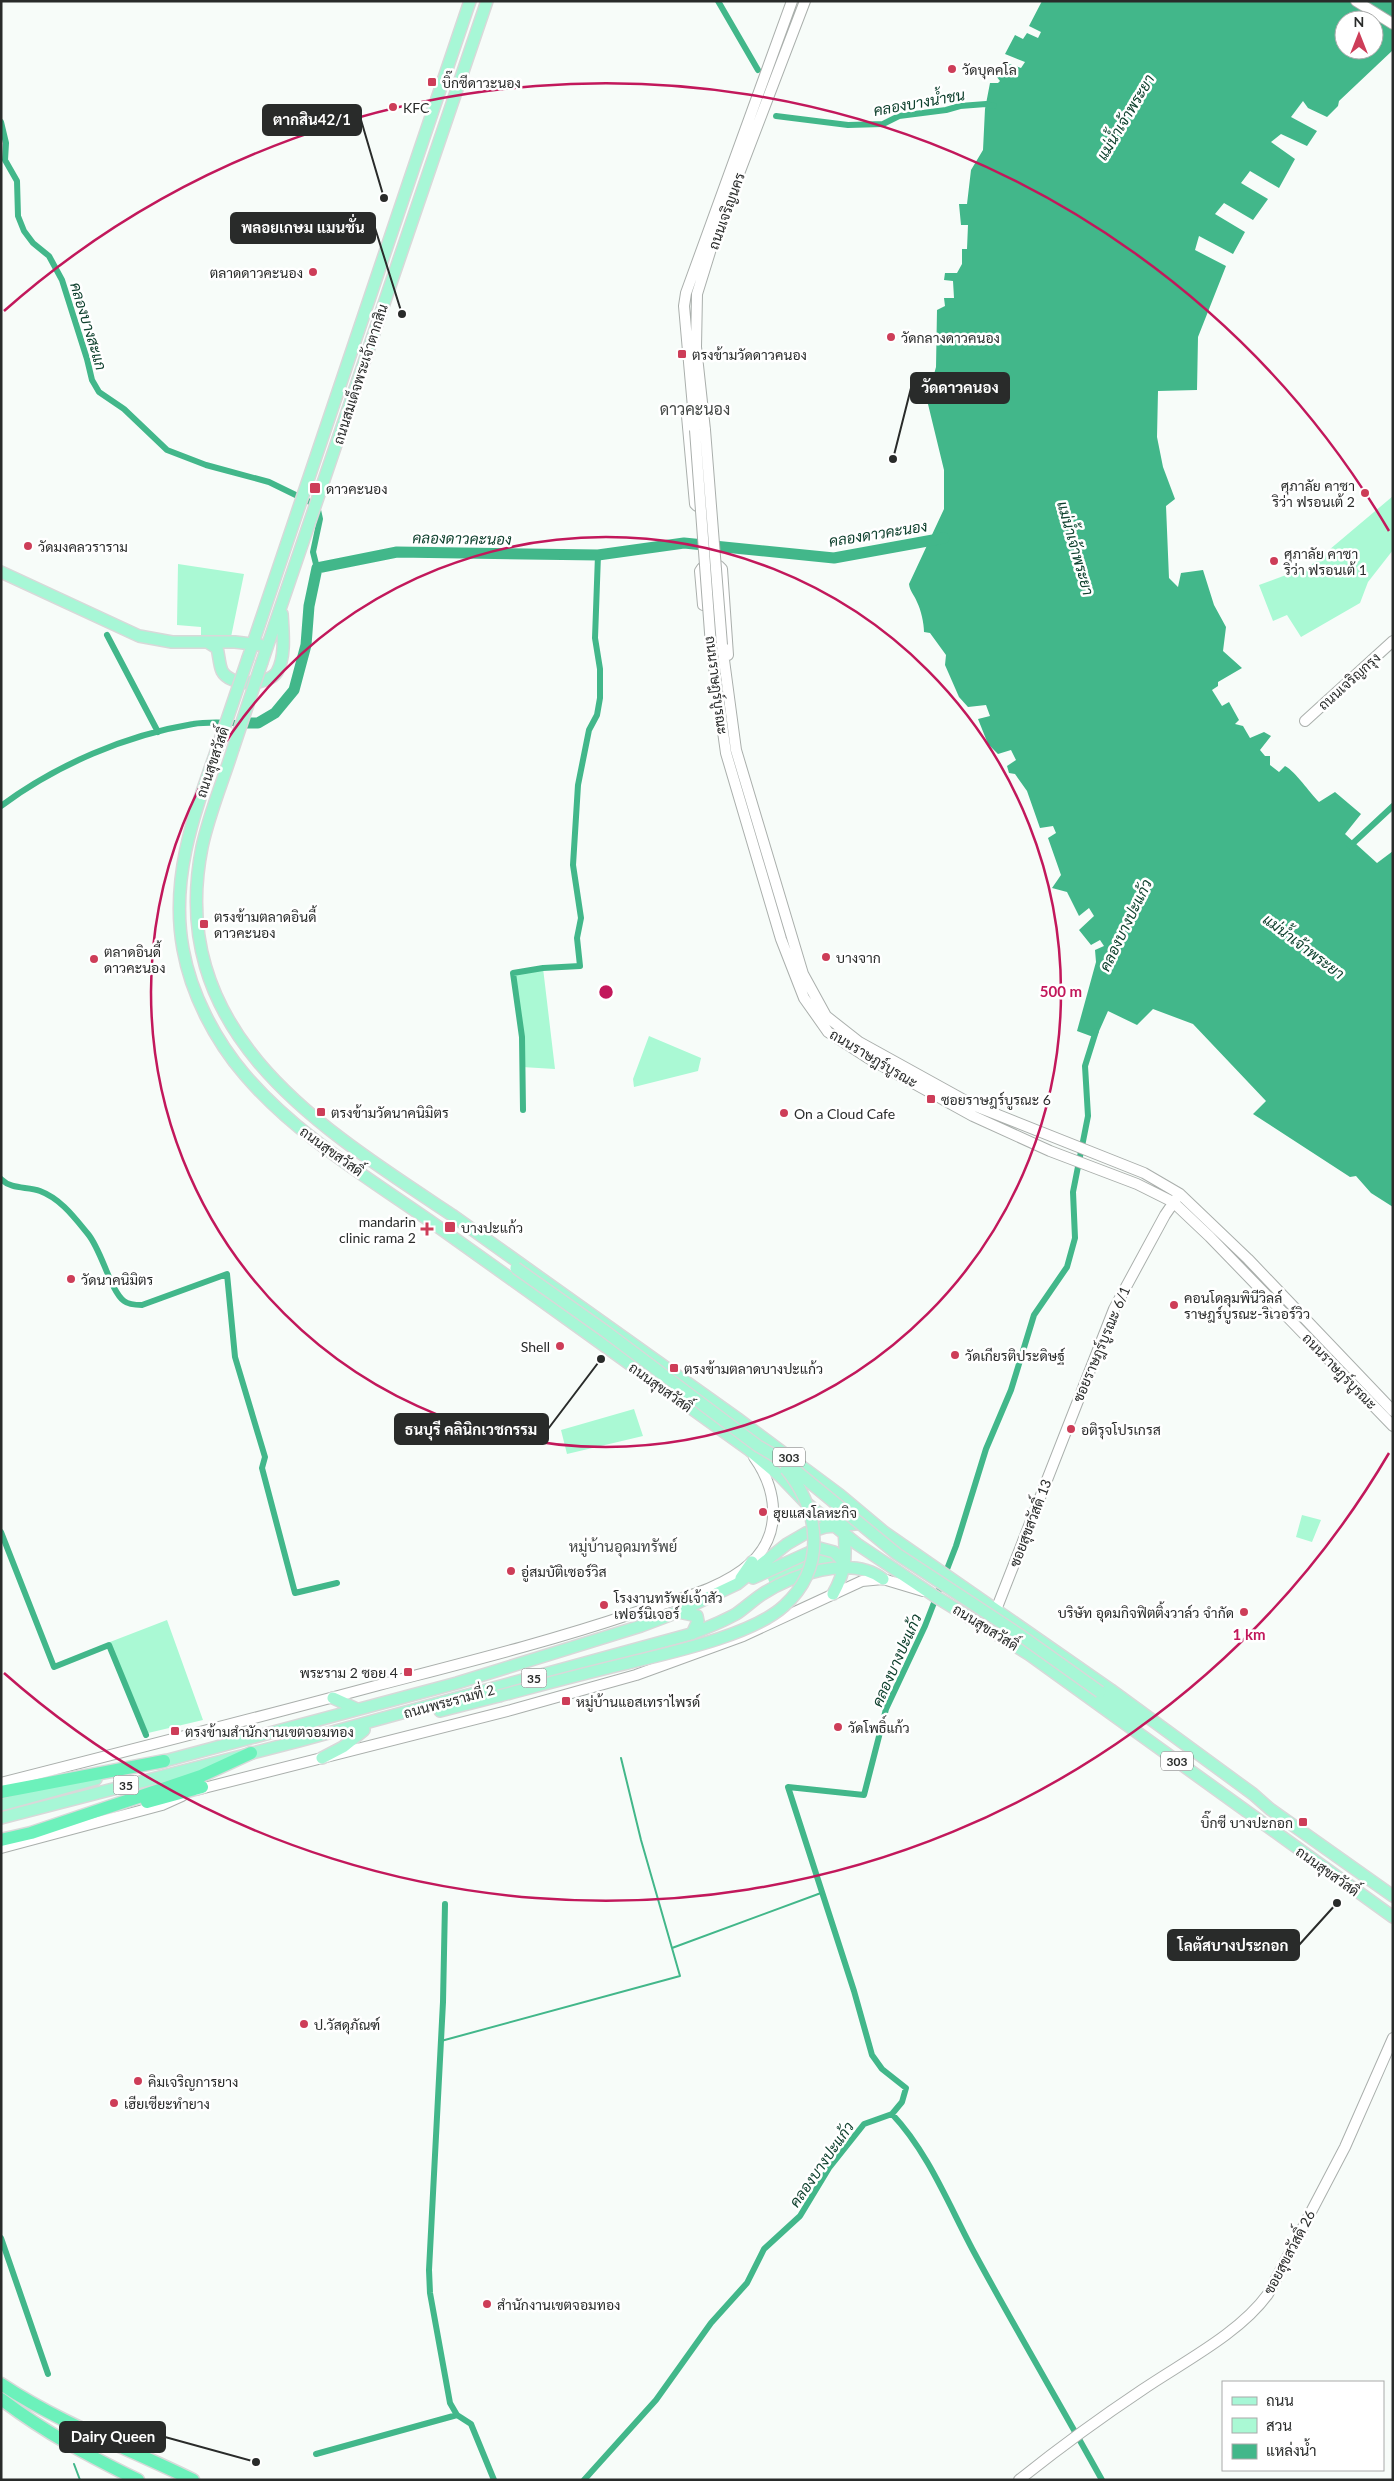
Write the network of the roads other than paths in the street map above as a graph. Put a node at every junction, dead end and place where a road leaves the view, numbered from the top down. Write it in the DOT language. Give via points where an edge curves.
graph roads {
  1 [pos="470,1"];
  2 [pos="487,1"];
  3 [pos="792,1"];
  4 [pos="805,1"];
  5 [pos="1356,1"];
  6 [pos="1393,24"];
  7 [pos="774,49"];
  8 [pos="787,52"];
  9 [pos="691,396"];
  10 [pos="702,401"];
  11 [pos="700,430"];
  12 [pos="1,572"];
  13 [pos="282,605"];
  14 [pos="1393,641"];
  15 [pos="209,643"];
  16 [pos="253,644"];
  17 [pos="716,645"];
  18 [pos="267,647"];
  19 [pos="248,658"];
  20 [pos="262,662"];
  21 [pos="726,670"];
  22 [pos="715,672"];
  23 [pos="1305,721"];
  24 [pos="746,801"];
  25 [pos="242,1043"];
  26 [pos="228,1052"];
  27 [pos="908,1075"];
  28 [pos="404,1183"];
  29 [pos="1177,1198"];
  30 [pos="1223,1242"];
  31 [pos="1393,1411"];
  32 [pos="1393,1426"];
  33 [pos="1063,1435"];
  34 [pos="753,1448"];
  35 [pos="828,1487"];
  36 [pos="840,1495"];
  37 [pos="812,1508"];
  38 [pos="874,1524"];
  39 [pos="840,1528"];
  40 [pos="884,1532"];
  41 [pos="872,1554"];
  42 [pos="752,1562"];
  43 [pos="845,1566"];
  44 [pos="756,1577"];
  45 [pos="883,1579"];
  46 [pos="737,1584"];
  47 [pos="833,1594"];
  48 [pos="761,1595"];
  49 [pos="933,1595"];
  50 [pos="996,1610"];
  51 [pos="678,1612"];
  52 [pos="691,1634"];
  53 [pos="670,1640"];
  54 [pos="732,1640"];
  55 [pos="712,1648"];
  56 [pos="333,1698"];
  57 [pos="357,1709"];
  58 [pos="364,1730"];
  59 [pos="299,1741"];
  60 [pos="251,1753"];
  61 [pos="322,1758"];
  62 [pos="164,1761"];
  63 [pos="1,1782"];
  64 [pos="202,1787"];
  65 [pos="1,1792"];
  66 [pos="1,1805"];
  67 [pos="1265,1806"];
  68 [pos="1,1818"];
  69 [pos="31,1833"];
  70 [pos="1,1840"];
  71 [pos="1,1848"];
  72 [pos="1393,1896"];
  73 [pos="1393,1917"];
  74 [pos="1393,2038"];
  75 [pos="1,2384"];
  76 [pos="1,2398"];
  77 [pos="138,2480"];
  78 [pos="193,2480"];
  79 [pos="1019,2480"];
  1 -- 16 [label="main road, ถนนสมเด็จพระเจ้าตากสิน"];
  2 -- 13 [label="main road, ถนนสมเด็จพระเจ้าตากสิน"];
  3 -- 7 [label="main road, ถนนเจริญนคร"];
  4 -- 8 [label="main road, ถนนเจริญนคร"];
  5 -- 6 [label="main road"];
  7 -- 8 [label="main road"];
  7 -- 9 [label="main road, ถนนเจริญนคร" via="686,293 684,306"];
  8 -- 10 [label="main road, ถนนเจริญนคร" via="720,224 697,294 696,347"];
  9 -- 10 [label="main road" via="687,414 697,506 713,505 715,501 707,405"];
  9 -- 11 [label="main road, ถนนเจริญนคร"];
  10 -- 11 [label="main road, ถนนเจริญนคร"];
  11 -- 17 [label="main road, ถนนราษฎร์บูรณะ, bridge"];
  12 -- 15 [label="main road" via="139,636 172,642"];
  13 -- 15 [label="main road" via="281,659 272,678 262,683 228,678 222,672 217,648"];
  13 -- 18 [label="main road, ถนนสมเด็จพระเจ้าตากสิน"];
  14 -- 23 [label="main road, ถนนเจริญกรุง"];
  15 -- 16 [label="main road"];
  16 -- 18 [label="main road"];
  16 -- 19 [label="main road, ถนนสมเด็จพระเจ้าตากสิน"];
  17 -- 21 [label="main road, ถนนราษฎร์บูรณะ"];
  17 -- 22 [label="main road, ถนนราษฎร์บูรณะ"];
  18 -- 20 [label="main road, ถนนสมเด็จพระเจ้าตากสิน"];
  19 -- 26 [label="main road, ถนนสุขสวัสดิ์, bridge" via="186,843 180,879 183,948 192,982"];
  20 -- 25 [label="main road, ถนนสุขสวัสดิ์, bridge" via="202,848 196,902 209,977"];
  21 -- 22 [label="main road" via="728,648 722,569 719,566 702,568 706,640"];
  21 -- 24 [label="main road, ถนนราษฎร์บูรณะ"];
  22 -- 24 [label="main road, ถนนราษฎร์บูรณะ" via="726,753"];
  24 -- 27 [label="main road, ถนนราษฎร์บูรณะ" via="803,974 826,1016"];
  25 -- 26 [label="main road"];
  25 -- 28 [label="main road, ถนนสุขสวัสดิ์" via="289,1096"];
  26 -- 34 [label="main road, ถนนสุขสวัสดิ์ / 303" via="276,1107 307,1132 727,1434"];
  27 -- 29 [label="main road, ถนนราษฎร์บูรณะ" via="973,1116 1050,1151"];
  27 -- 29 [label="main road, ถนนราษฎร์บูรณะ" via="1056,1140 1144,1173"];
  28 -- 34 [label="main road, bridge" via="443,1216 605,1331"];
  28 -- 35 [label="main road, ถนนสุขสวัสดิ์ / 303" via="738,1419"];
  29 -- 30 [label="main road, ถนนราษฎร์บูรณะ"];
  29 -- 33 [label="main road, ซอยราษฎร์บูรณะ 6/1" via="1114,1309"];
  30 -- 31 [label="main road, ถนนราษฎร์บูรณะ"];
  30 -- 32 [label="main road, ถนนราษฎร์บูรณะ"];
  33 -- 50 [label="main road, ซอยสุขสวัสดิ์ 13"];
  34 -- 37 [label="main road, ถนนสุขสวัสดิ์ / 303"];
  34 -- 42 [label="main road, 35" via="767,1477 774,1508 770,1535"];
  34 -- 58 [label="main road, bridge" via="787,1470 808,1502 813,1521 810,1565 784,1606 762,1620 705,1643"];
  34 -- 67 [label="main road, 303, bridge" via="784,1461 897,1554 1020,1635"];
  35 -- 36 [label="main road, ถนนสุขสวัสดิ์ / 303"];
  35 -- 37 [label="main road" via="824,1505"];
  36 -- 38 [label="main road, ถนนสุขสวัสดิ์ / 303"];
  36 -- 39 [label="main road"];
  37 -- 39 [label="main road, ถนนสุขสวัสดิ์ / 303"];
  38 -- 39 [label="main road, ถนนพระรามที่ 2 / 35"];
  38 -- 40 [label="main road, ถนนสุขสวัสดิ์ / 303"];
  39 -- 41 [label="main road, ถนนสุขสวัสดิ์ / 303"];
  39 -- 43 [label="main road"];
  39 -- 46 [label="main road, ถนนพระรามที่ 2 / 35" via="816,1529 797,1538"];
  40 -- 41 [label="main road" via="873,1538"];
  40 -- 50 [label="main road, ถนนสุขสวัสดิ์ / 303"];
  41 -- 49 [label="main road, ถนนสุขสวัสดิ์ / 303"];
  42 -- 46 [label="main road"];
  42 -- 56 [label="main road, 35" via="707,1589 609,1622"];
  43 -- 44 [label="main road" via="834,1552 819,1548"];
  43 -- 45 [label="main road, ถนนพระรามที่ 2 / 35" via="868,1571"];
  43 -- 47 [label="main road"];
  43 -- 48 [label="main road, ถนนพระรามที่ 2 / 35" via="804,1574"];
  44 -- 46 [label="main road"];
  44 -- 48 [label="main road" via="764,1585"];
  45 -- 47 [label="main road, ถนนพระรามที่ 2 / 35" via="862,1581"];
  45 -- 49 [label="main road, ถนนพระรามที่ 2 / 35"];
  46 -- 51 [label="main road, ถนนพระรามที่ 2 / 35"];
  47 -- 54 [label="main road, ถนนพระรามที่ 2 / 35"];
  48 -- 52 [label="main road, ถนนพระรามที่ 2 / 35" via="737,1613"];
  49 -- 73 [label="main road, ถนนสุขสวัสดิ์ / 303" via="1042,1663"];
  50 -- 67 [label="main road, ถนนสุขสวัสดิ์ / 303" via="1233,1778"];
  51 -- 52 [label="main road" via="691,1613 698,1619"];
  51 -- 57 [label="main road, ถนนพระรามที่ 2 / 35" via="457,1683"];
  52 -- 53 [label="main road, ถนนพระรามที่ 2 / 35"];
  52 -- 54 [label="main road" via="706,1639"];
  53 -- 55 [label="main road" via="697,1648"];
  53 -- 59 [label="main road, ถนนพระรามที่ 2 / 35"];
  54 -- 55 [label="main road, ถนนพระรามที่ 2 / 35"];
  55 -- 61 [label="main road, ถนนพระรามที่ 2 / 35" via="603,1684"];
  56 -- 57 [label="main road"];
  56 -- 63 [label="main road, 35"];
  57 -- 62 [label="main road, ถนนพระรามที่ 2 / 35"];
  58 -- 59 [label="main road"];
  58 -- 61 [label="main road"];
  59 -- 60 [label="main road, ถนนพระรามที่ 2 / 35"];
  60 -- 68 [label="main road, ถนนพระรามที่ 2 / 35"];
  60 -- 69 [label="highway" via="201,1776"];
  61 -- 64 [label="main road, ถนนพระรามที่ 2 / 35"];
  62 -- 65 [label="highway"];
  62 -- 66 [label="main road, ถนนพระรามที่ 2 / 35"];
  64 -- 69 [label="highway"];
  64 -- 71 [label="main road, ถนนพระรามที่ 2 / 35" via="162,1805"];
  67 -- 72 [label="main road, ถนนสุขสวัสดิ์ / 303"];
  69 -- 70 [label="highway"];
  74 -- 79 [label="main road, ซอยสุขสวัสดิ์ 26" via="1344,2147 1260,2305 1210,2345 1068,2441"];
  75 -- 78 [label="highway" via="79,2429"];
  76 -- 77 [label="highway" via="35,2425 78,2452"];
}
